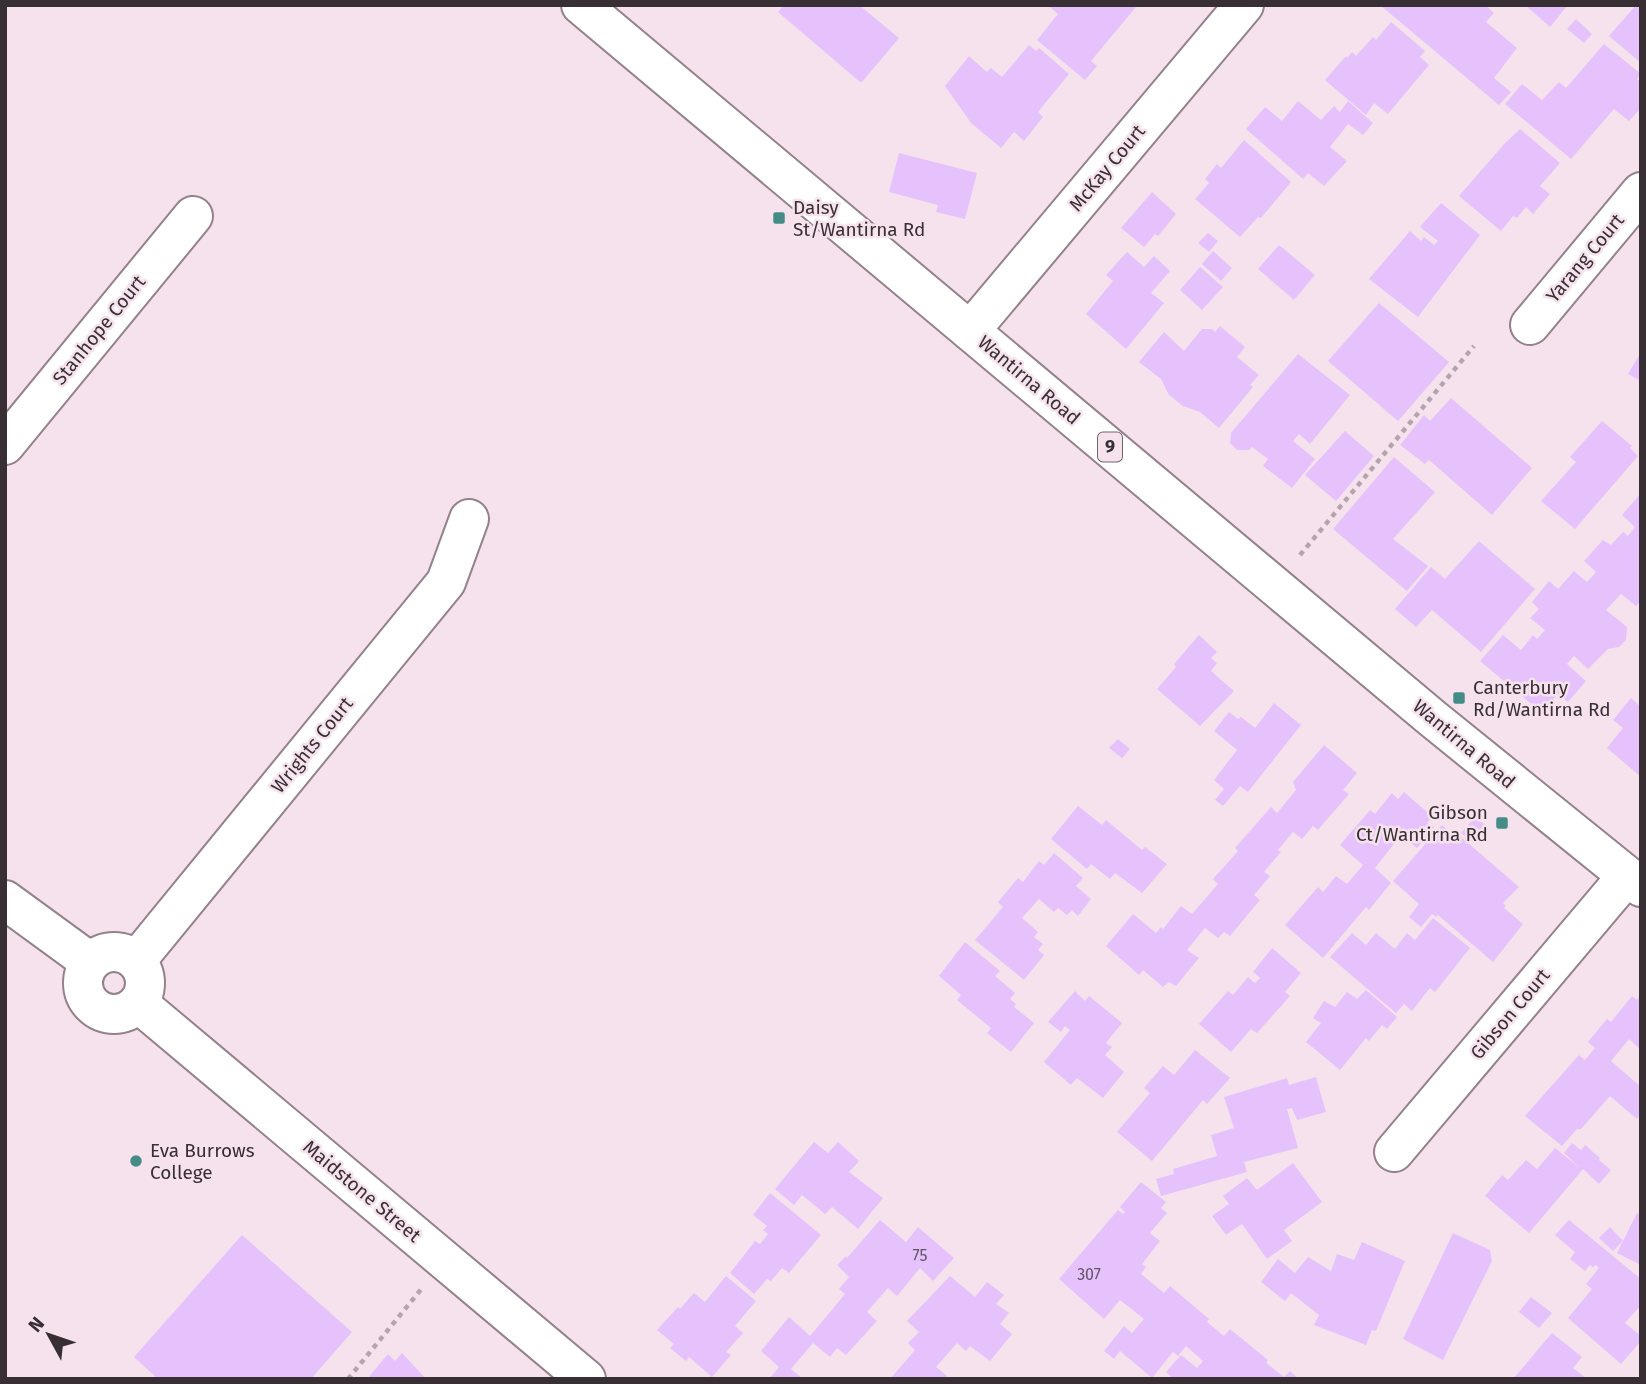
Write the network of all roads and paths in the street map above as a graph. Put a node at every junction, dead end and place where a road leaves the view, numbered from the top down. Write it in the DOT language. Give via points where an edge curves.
graph roads {
  1 [pos="581,5"];
  2 [pos="1244,5"];
  3 [pos="1641,192"];
  4 [pos="193,216"];
  5 [pos="1530,325"];
  6 [pos="970,331"];
  7 [pos="1474,346"];
  8 [pos="5,444"];
  9 [pos="469,519"];
  10 [pos="1300,555"];
  11 [pos="1634,881"];
  12 [pos="5,900"];
  13 [pos="136,961"];
  14 [pos="90,962"];
  15 [pos="138,1003"];
  16 [pos="1394,1152"];
  17 [pos="423,1286"];
  18 [pos="348,1379"];
  19 [pos="586,1379"];
  1 -- 6 [label="street, Wantirna Road / 9"];
  2 -- 6 [label="street, McKay Court"];
  3 -- 5 [label="street, Yarang Court"];
  4 -- 8 [label="street, Stanhope Court"];
  6 -- 11 [label="street, Wantirna Road / 9"];
  7 -- 10 [label="path"];
  9 -- 13 [label="street, Wrights Court" via="446,582"];
  11 -- 16 [label="street, Gibson Court"];
  12 -- 14 [label="street"];
  13 -- 14 [label="street" via="113,952"];
  13 -- 15 [label="street" via="146,982"];
  14 -- 15 [label="street" via="82,985 92,1007 116,1015"];
  15 -- 19 [label="street, Maidstone Street"];
  17 -- 18 [label="path"];
}
